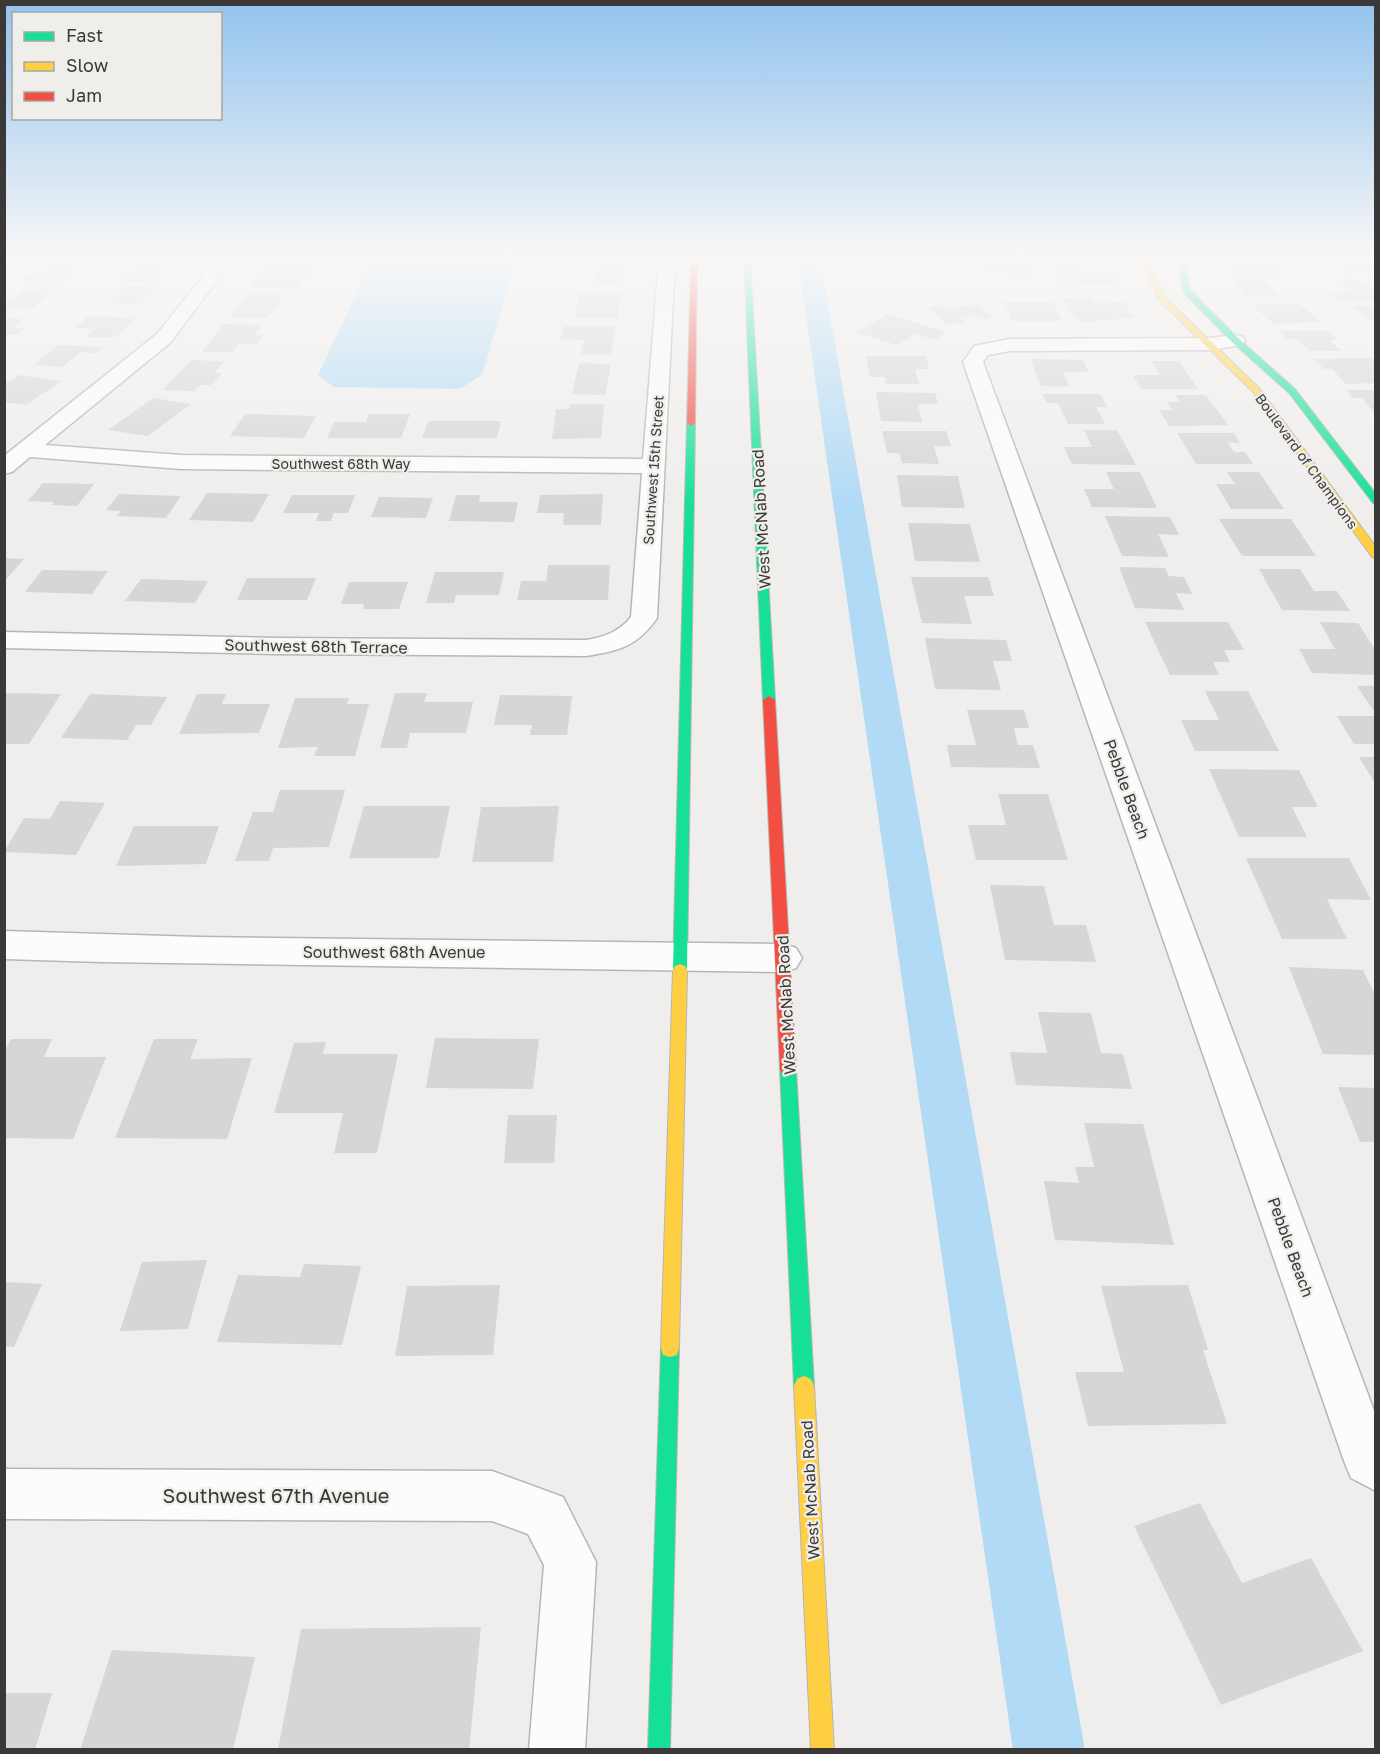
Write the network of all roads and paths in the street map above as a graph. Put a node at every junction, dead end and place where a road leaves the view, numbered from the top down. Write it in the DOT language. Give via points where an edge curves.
graph roads {
  1 [pos="159,342"];
  2 [pos="662,342"];
  3 [pos="692,342"];
  4 [pos="751,342"];
  5 [pos="1222,342"];
  6 [pos="28,450"];
  7 [pos="654,466"];
  8 [pos="4,467"];
  9 [pos="1376,501"];
  10 [pos="1376,555"];
  11 [pos="626,639"];
  12 [pos="4,640"];
  13 [pos="4,945"];
  14 [pos="680,955"];
  15 [pos="784,958"];
  16 [pos="1376,1467"];
  17 [pos="4,1494"];
  18 [pos="557,1749"];
  19 [pos="659,1749"];
  20 [pos="823,1749"];
  1 -- 6 [label="street"];
  2 -- 7 [label="street, Southwest 15th Street"];
  3 -- 14 [label="main road"];
  4 -- 15 [label="main road, West McNab Road"];
  5 -- 9 [label="main road, Boulevard of Champions" via="1292,391"];
  5 -- 10 [label="main road, Boulevard of Champions"];
  5 -- 16 [label="street, Pebble Beach" via="1010,345 981,351 973,362 1368,1461"];
  6 -- 7 [label="street, Southwest 68th Way" via="181,462"];
  6 -- 8 [label="street"];
  7 -- 11 [label="street, Southwest 15th Street" via="644,618"];
  11 -- 12 [label="street, Southwest 68th Terrace" via="586,648"];
  13 -- 14 [label="street, Southwest 68th Avenue" via="119,950"];
  14 -- 15 [label="street, Southwest 68th Avenue"];
  14 -- 19 [label="main road"];
  15 -- 20 [label="main road, West McNab Road"];
  17 -- 18 [label="street, Southwest 67th Avenue" via="492,1496 545,1515 570,1562"];
}
